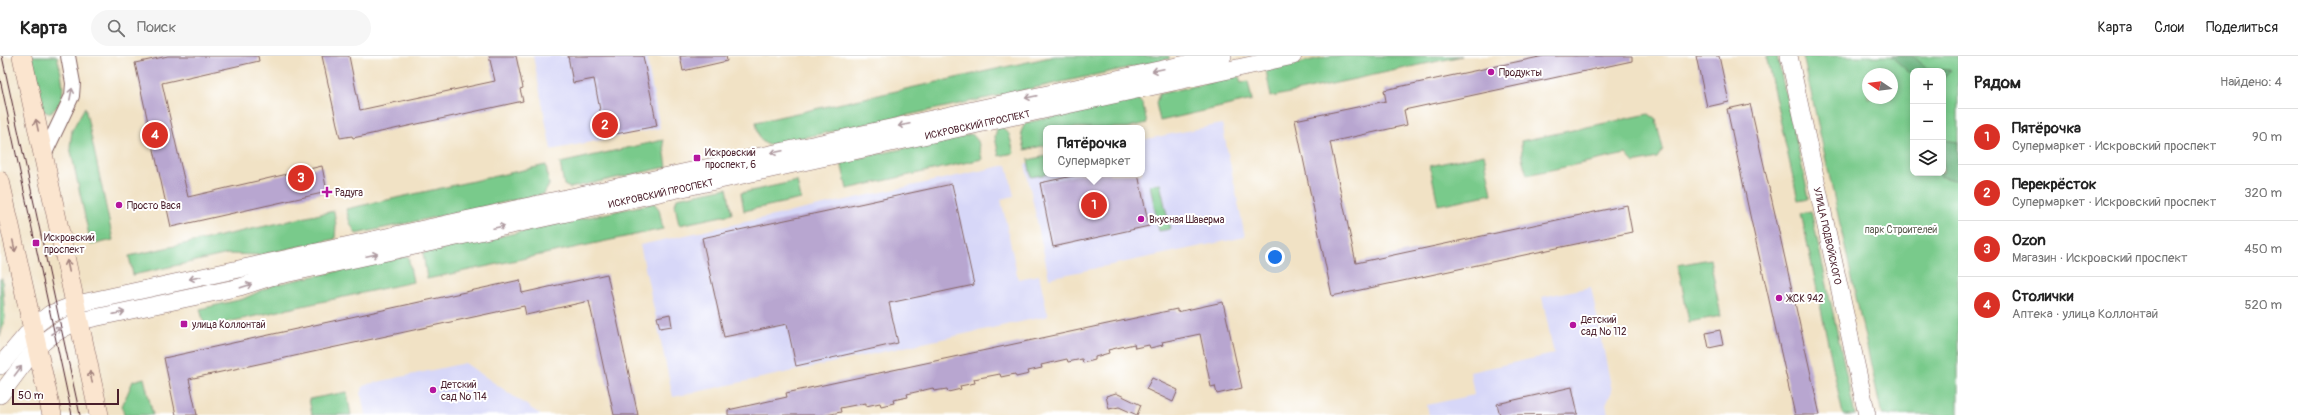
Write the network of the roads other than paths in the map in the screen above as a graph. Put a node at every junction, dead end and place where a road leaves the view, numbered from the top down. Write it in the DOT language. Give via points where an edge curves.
graph roads {
  1 [pos="22,56"];
  2 [pos="68,56"];
  3 [pos="1223,56"];
  4 [pos="1293,56"];
  5 [pos="1789,56"];
  6 [pos="44,154"];
  7 [pos="0,181"];
  8 [pos="78,313"];
  9 [pos="32,328"];
  10 [pos="36,348"];
  11 [pos="0,366"];
  12 [pos="0,395"];
  13 [pos="52,415"];
  14 [pos="100,415"];
  15 [pos="1867,415"];
  6 -- 1 [label="main road, one-way"];
  6 -- 2 [label="street, one-way" via="72,96 73,83"];
  3 -- 8 [label="street, ИСКРОВСКИЙ ПРОСПЕКТ, one-way"];
  8 -- 4 [label="street, ИСКРОВСКИЙ ПРОСПЕКТ, one-way" via="240,288 271,277"];
  5 -- 15 [label="street, УЛИЦА ПОДВОЙСКОГО"];
  8 -- 6 [label="main road, one-way"];
  7 -- 9 [label="main road, one-way"];
  8 -- 9 [label="street, ИСКРОВСКИЙ ПРОСПЕКТ" via="50,314"];
  10 -- 8 [label="street, ИСКРОВСКИЙ ПРОСПЕКТ, one-way"];
  14 -- 8 [label="main road, one-way"];
  9 -- 10 [label="main road"];
  9 -- 11 [label="street, ИСКРОВСКИЙ ПРОСПЕКТ"];
  12 -- 10 [label="street, ИСКРОВСКИЙ ПРОСПЕКТ, one-way"];
  10 -- 13 [label="main road"];
}
